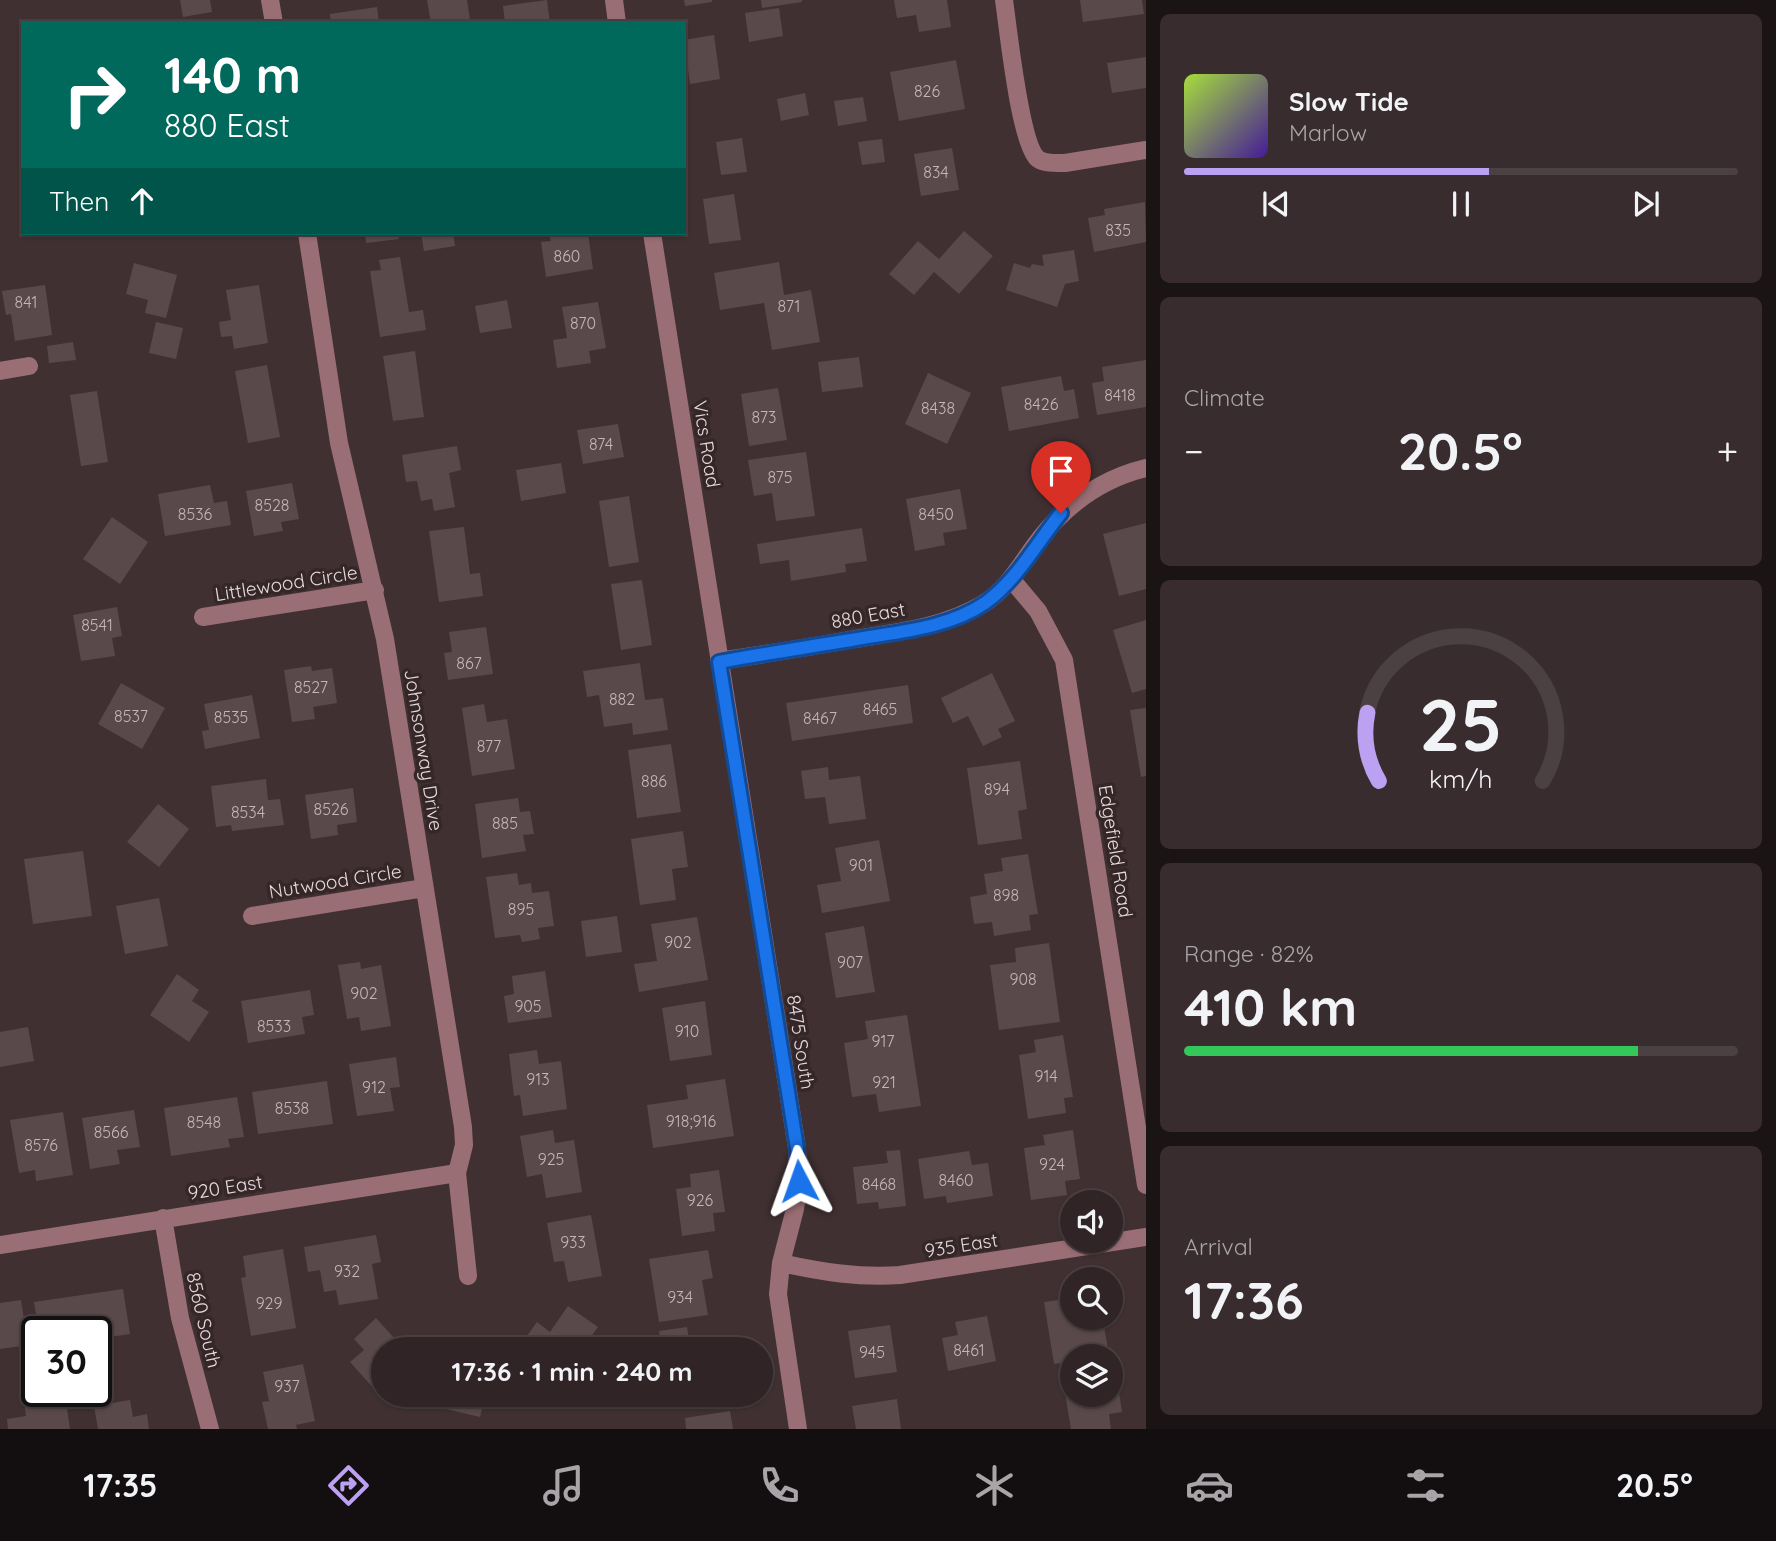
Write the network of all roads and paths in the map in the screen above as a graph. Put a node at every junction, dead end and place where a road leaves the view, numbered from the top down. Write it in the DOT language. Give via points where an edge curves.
graph roads {
  1 [pos="270,0"];
  2 [pos="614,0"];
  3 [pos="1004,0"];
  4 [pos="274,21"];
  5 [pos="617,21"];
  6 [pos="1146,150"];
  7 [pos="307,235"];
  8 [pos="652,235"];
  9 [pos="29,366"];
  10 [pos="0,371"];
  11 [pos="1146,468"];
  12 [pos="1012,580"];
  13 [pos="375,590"];
  14 [pos="203,617"];
  15 [pos="719,662"];
  16 [pos="424,888"];
  17 [pos="253,916"];
  18 [pos="457,1173"];
  19 [pos="1146,1185"];
  20 [pos="163,1218"];
  21 [pos="1146,1237"];
  22 [pos="0,1245"];
  23 [pos="782,1263"];
  24 [pos="468,1276"];
  25 [pos="210,1429"];
  26 [pos="797,1429"];
  1 -- 4 [label="street"];
  2 -- 5 [label="street"];
  3 -- 6 [label="street" via="1024,128 1038,159 1065,163"];
  7 -- 13 [label="street, Johnsonway Drive" via="339,443"];
  8 -- 15 [label="street, Vics Road"];
  9 -- 10 [label="street"];
  11 -- 12 [label="street, 880 East" via="1093,489 1061,513"];
  12 -- 15 [label="street, 880 East" via="984,604 949,620"];
  12 -- 19 [label="street, Edgefield Road" via="1038,611 1064,660"];
  13 -- 14 [label="street, Littlewood Circle"];
  13 -- 16 [label="street, Johnsonway Drive"];
  15 -- 23 [label="street, 8475 South" via="797,1148 798,1190"];
  16 -- 17 [label="street, Nutwood Circle"];
  16 -- 18 [label="street, Johnsonway Drive" via="463,1127"];
  18 -- 20 [label="street, 920 East"];
  18 -- 24 [label="street, Johnsonway Drive"];
  20 -- 22 [label="street, 920 East"];
  20 -- 25 [label="street, 8560 South" via="180,1318"];
  21 -- 23 [label="street, 935 East" via="900,1276 829,1273"];
  23 -- 26 [label="street, 8475 South" via="778,1294"];
}
